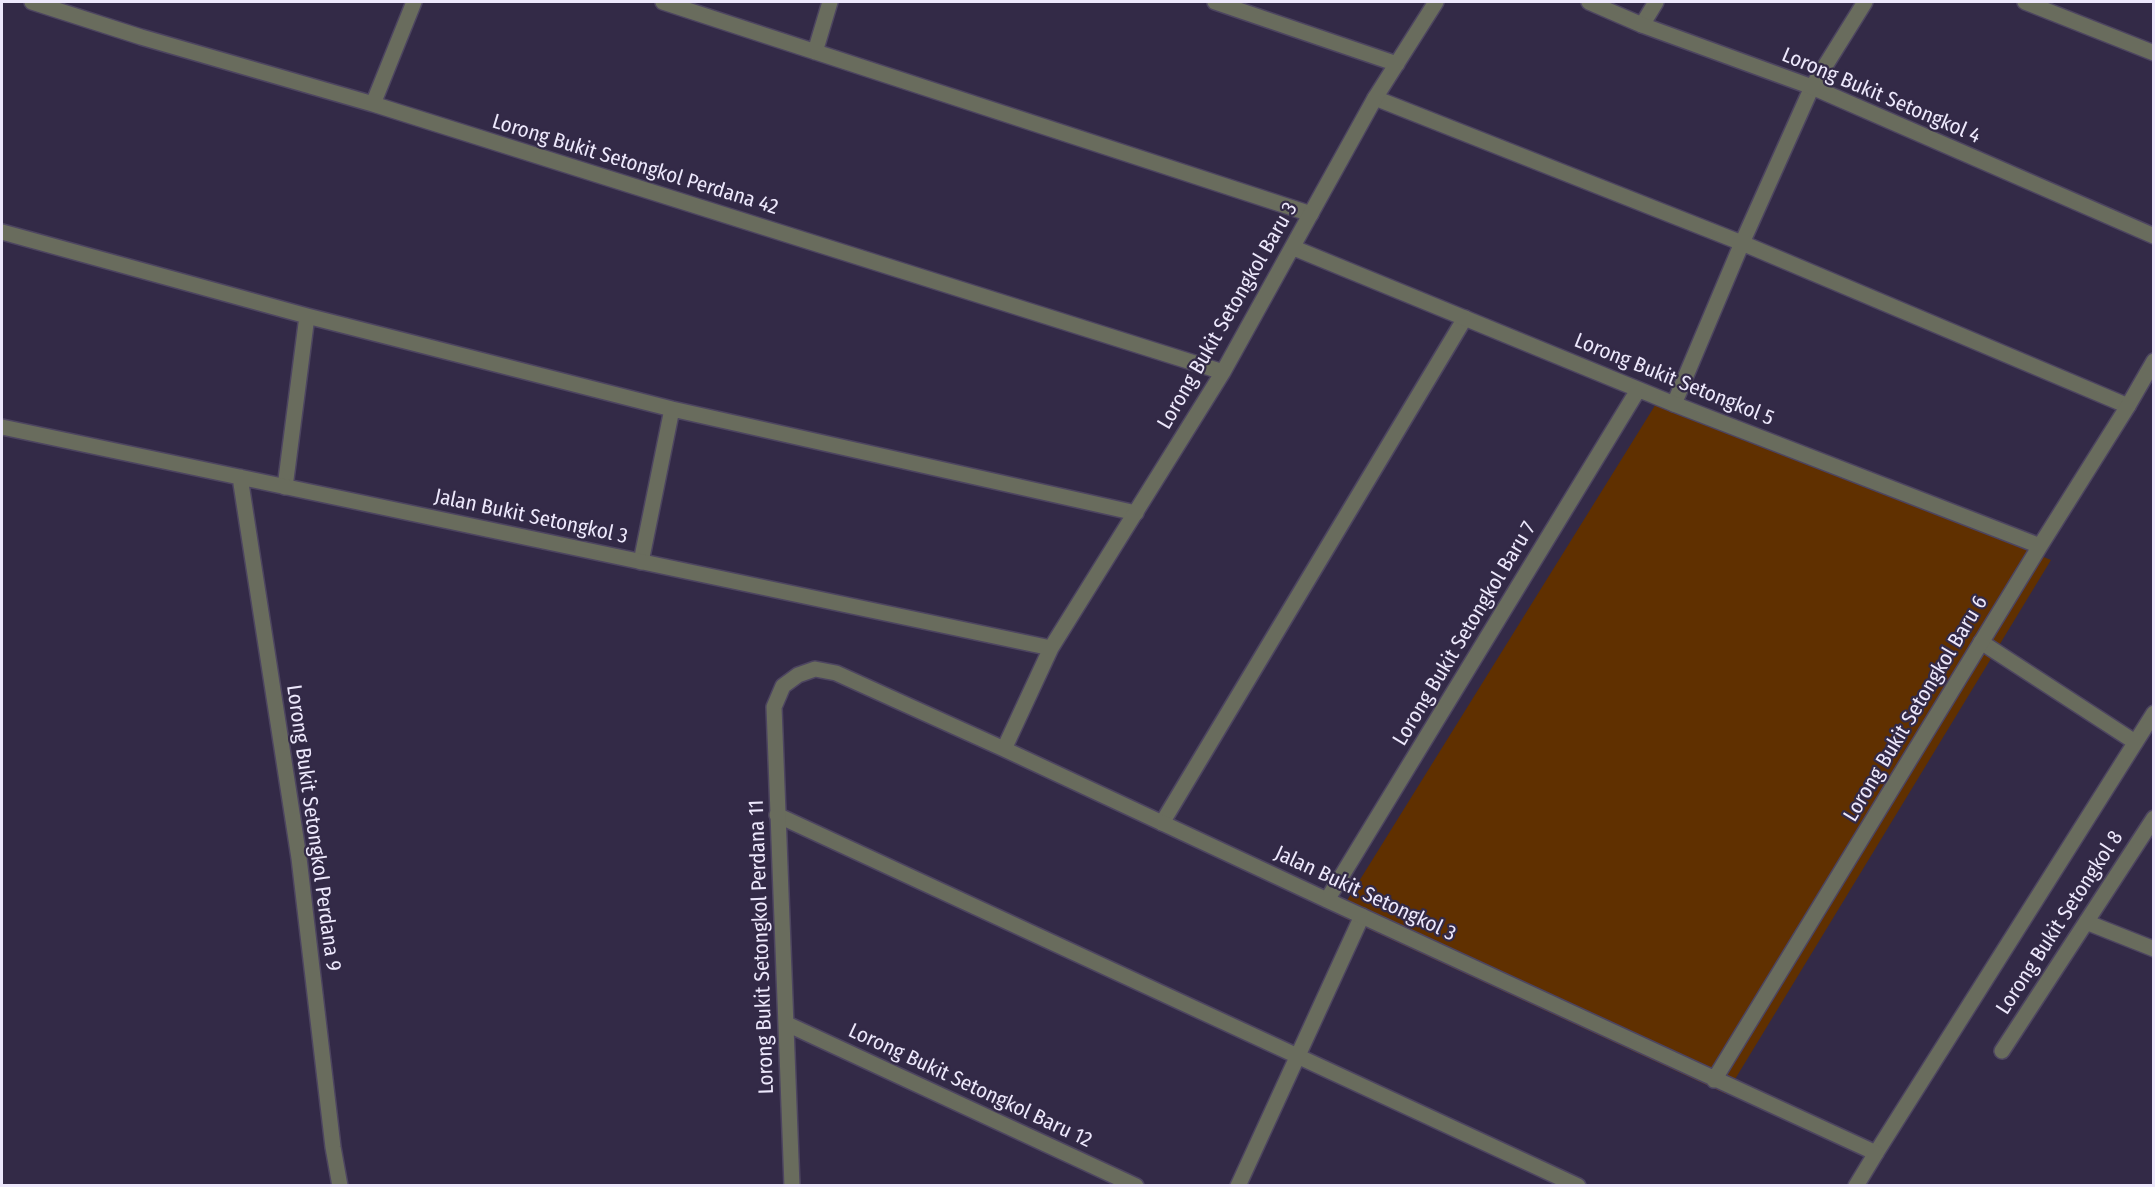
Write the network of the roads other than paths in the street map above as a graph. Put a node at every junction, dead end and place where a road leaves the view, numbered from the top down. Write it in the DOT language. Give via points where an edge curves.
graph roads {
  1 [pos="32,2"];
  2 [pos="414,2"];
  3 [pos="663,2"];
  4 [pos="830,2"];
  5 [pos="1215,2"];
  6 [pos="1436,2"];
  7 [pos="1589,2"];
  8 [pos="1656,2"];
  9 [pos="1865,2"];
  10 [pos="2025,2"];
  11 [pos="1642,25"];
  12 [pos="815,52"];
  13 [pos="2154,53"];
  14 [pos="1397,64"];
  15 [pos="1812,87"];
  16 [pos="1376,98"];
  17 [pos="373,104"];
  18 [pos="1311,214"];
  19 [pos="2,232"];
  20 [pos="2154,236"];
  21 [pos="1742,243"];
  22 [pos="1294,248"];
  23 [pos="307,316"];
  24 [pos="1464,318"];
  25 [pos="2154,361"];
  26 [pos="1223,372"];
  27 [pos="1638,390"];
  28 [pos="1674,404"];
  29 [pos="2128,406"];
  30 [pos="672,409"];
  31 [pos="2,427"];
  32 [pos="240,477"];
  33 [pos="285,486"];
  34 [pos="1136,513"];
  35 [pos="2040,546"];
  36 [pos="641,562"];
  37 [pos="1982,642"];
  38 [pos="1051,648"];
  39 [pos="774,707"];
  40 [pos="2154,713"];
  41 [pos="2135,742"];
  42 [pos="1004,749"];
  43 [pos="777,815"];
  44 [pos="2154,818"];
  45 [pos="1162,823"];
  46 [pos="1327,900"];
  47 [pos="1362,916"];
  48 [pos="2086,922"];
  49 [pos="2154,949"];
  50 [pos="787,1024"];
  51 [pos="2002,1051"];
  52 [pos="1297,1056"];
  53 [pos="1714,1080"];
  54 [pos="1876,1153"];
  55 [pos="340,1185"];
  56 [pos="792,1185"];
  57 [pos="1136,1185"];
  58 [pos="1238,1185"];
  59 [pos="1578,1185"];
  60 [pos="1856,1185"];
  1 -- 17 [label="street, Lorong Bukit Setongkol Perdana 42"];
  2 -- 17 [label="street"];
  3 -- 12 [label="street"];
  4 -- 12 [label="street"];
  5 -- 14 [label="street"];
  6 -- 14 [label="street, Lorong Bukit Setongkol Baru 3"];
  7 -- 11 [label="street, Lorong Bukit Setongkol 4"];
  8 -- 11 [label="street"];
  9 -- 15 [label="street"];
  10 -- 13 [label="street"];
  11 -- 15 [label="street, Lorong Bukit Setongkol 4"];
  12 -- 18 [label="street"];
  14 -- 16 [label="street, Lorong Bukit Setongkol Baru 3"];
  15 -- 20 [label="street, Lorong Bukit Setongkol 4"];
  15 -- 21 [label="street"];
  16 -- 18 [label="street, Lorong Bukit Setongkol Baru 3"];
  16 -- 21 [label="street"];
  17 -- 26 [label="street, Lorong Bukit Setongkol Perdana 42"];
  18 -- 22 [label="street, Lorong Bukit Setongkol Baru 3"];
  19 -- 23 [label="street"];
  21 -- 28 [label="street"];
  21 -- 29 [label="street"];
  22 -- 24 [label="street, Lorong Bukit Setongkol 5"];
  22 -- 26 [label="street, Lorong Bukit Setongkol Baru 3"];
  23 -- 30 [label="street"];
  23 -- 33 [label="street"];
  24 -- 27 [label="street, Lorong Bukit Setongkol 5"];
  24 -- 45 [label="street"];
  25 -- 29 [label="street, Lorong Bukit Setongkol Baru 6"];
  26 -- 34 [label="street, Lorong Bukit Setongkol Baru 3"];
  27 -- 28 [label="street, Lorong Bukit Setongkol 5"];
  27 -- 46 [label="street, Lorong Bukit Setongkol Baru 7"];
  28 -- 35 [label="street, Lorong Bukit Setongkol 5"];
  29 -- 35 [label="street, Lorong Bukit Setongkol Baru 6"];
  30 -- 34 [label="street"];
  30 -- 36 [label="street"];
  31 -- 32 [label="street, Jalan Bukit Setongkol 3"];
  32 -- 33 [label="street, Jalan Bukit Setongkol 3"];
  32 -- 55 [label="street, Lorong Bukit Setongkol Perdana 9" via="299,858"];
  33 -- 36 [label="street, Jalan Bukit Setongkol 3"];
  34 -- 38 [label="street, Lorong Bukit Setongkol Baru 3"];
  35 -- 37 [label="street, Lorong Bukit Setongkol Baru 6"];
  36 -- 38 [label="street, Jalan Bukit Setongkol 3"];
  37 -- 41 [label="street"];
  37 -- 53 [label="street, Lorong Bukit Setongkol Baru 6"];
  38 -- 42 [label="street, Lorong Bukit Setongkol Baru 3"];
  39 -- 42 [label="street, Jalan Bukit Setongkol 3" via="783,686 815,669 836,673"];
  39 -- 43 [label="street, Lorong Bukit Setongkol Perdana 11"];
  40 -- 41 [label="street"];
  41 -- 54 [label="street"];
  42 -- 45 [label="street, Jalan Bukit Setongkol 3"];
  43 -- 50 [label="street, Lorong Bukit Setongkol Perdana 11"];
  43 -- 52 [label="street"];
  44 -- 48 [label="street, Lorong Bukit Setongkol 8"];
  45 -- 46 [label="street, Jalan Bukit Setongkol 3"];
  46 -- 47 [label="street, Jalan Bukit Setongkol 3"];
  47 -- 52 [label="street"];
  47 -- 53 [label="street, Jalan Bukit Setongkol 3"];
  48 -- 49 [label="street"];
  48 -- 51 [label="street, Lorong Bukit Setongkol 8"];
  50 -- 56 [label="street, Lorong Bukit Setongkol Perdana 11"];
  50 -- 57 [label="street, Lorong Bukit Setongkol Baru 12"];
  52 -- 58 [label="street"];
  52 -- 59 [label="street"];
  53 -- 54 [label="street, Jalan Bukit Setongkol 3"];
  54 -- 60 [label="street"];
}
